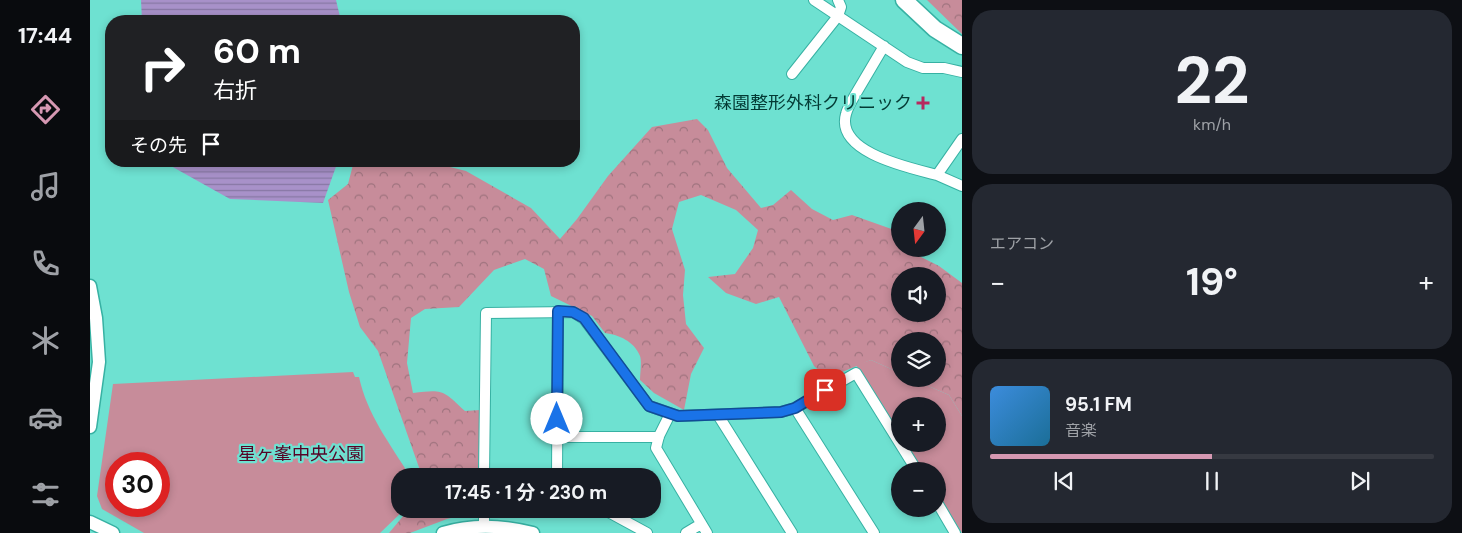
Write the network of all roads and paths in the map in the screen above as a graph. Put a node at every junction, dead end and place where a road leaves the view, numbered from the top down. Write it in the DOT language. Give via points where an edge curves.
graph roads {
  1 [pos="814,0"];
  2 [pos="838,0"];
  3 [pos="904,0"];
  4 [pos="838,16"];
  5 [pos="884,46"];
  6 [pos="962,46"];
  7 [pos="962,72"];
  8 [pos="792,74"];
  9 [pos="962,139"];
  10 [pos="936,175"];
  11 [pos="962,186"];
  12 [pos="90,286"];
  13 [pos="558,311"];
  14 [pos="795,408"];
  15 [pos="670,414"];
  16 [pos="718,415"];
  17 [pos="90,427"];
  18 [pos="659,436"];
  19 [pos="557,437"];
  20 [pos="911,462"];
  21 [pos="484,468"];
  22 [pos="557,468"];
  23 [pos="946,517"];
  24 [pos="484,518"];
  25 [pos="620,518"];
  26 [pos="90,522"];
  27 [pos="701,524"];
  28 [pos="484,527"];
  29 [pos="113,533"];
  30 [pos="443,533"];
  31 [pos="533,533"];
  32 [pos="647,533"];
  33 [pos="686,533"];
  34 [pos="707,533"];
  35 [pos="792,533"];
  36 [pos="874,533"];
  37 [pos="955,533"];
  1 -- 4 [label="street"];
  2 -- 4 [label="street" via="841,7"];
  3 -- 6 [label="main road" via="935,29"];
  4 -- 5 [label="street"];
  4 -- 8 [label="street"];
  5 -- 7 [label="street" via="907,62 923,68"];
  5 -- 10 [label="street" via="845,114 846,129 866,151 895,164"];
  9 -- 10 [label="street"];
  10 -- 11 [label="street"];
  12 -- 17 [label="street" via="99,362"];
  13 -- 15 [label="street" via="573,312 584,318 649,406"];
  13 -- 19 [label="street"];
  13 -- 21 [label="street" via="486,313"];
  14 -- 16 [label="street" via="764,414"];
  14 -- 20 [label="street" via="856,372"];
  14 -- 36 [label="street"];
  15 -- 16 [label="street"];
  15 -- 18 [label="street"];
  16 -- 35 [label="street"];
  18 -- 19 [label="street"];
  18 -- 27 [label="street" via="658,453"];
  19 -- 22 [label="street"];
  23 -- 37 [label="street"];
  24 -- 28 [label="street"];
  25 -- 32 [label="street"];
  26 -- 29 [label="street"];
  27 -- 33 [label="street"];
  27 -- 34 [label="street"];
  28 -- 30 [label="street"];
  28 -- 31 [label="street"];
}
